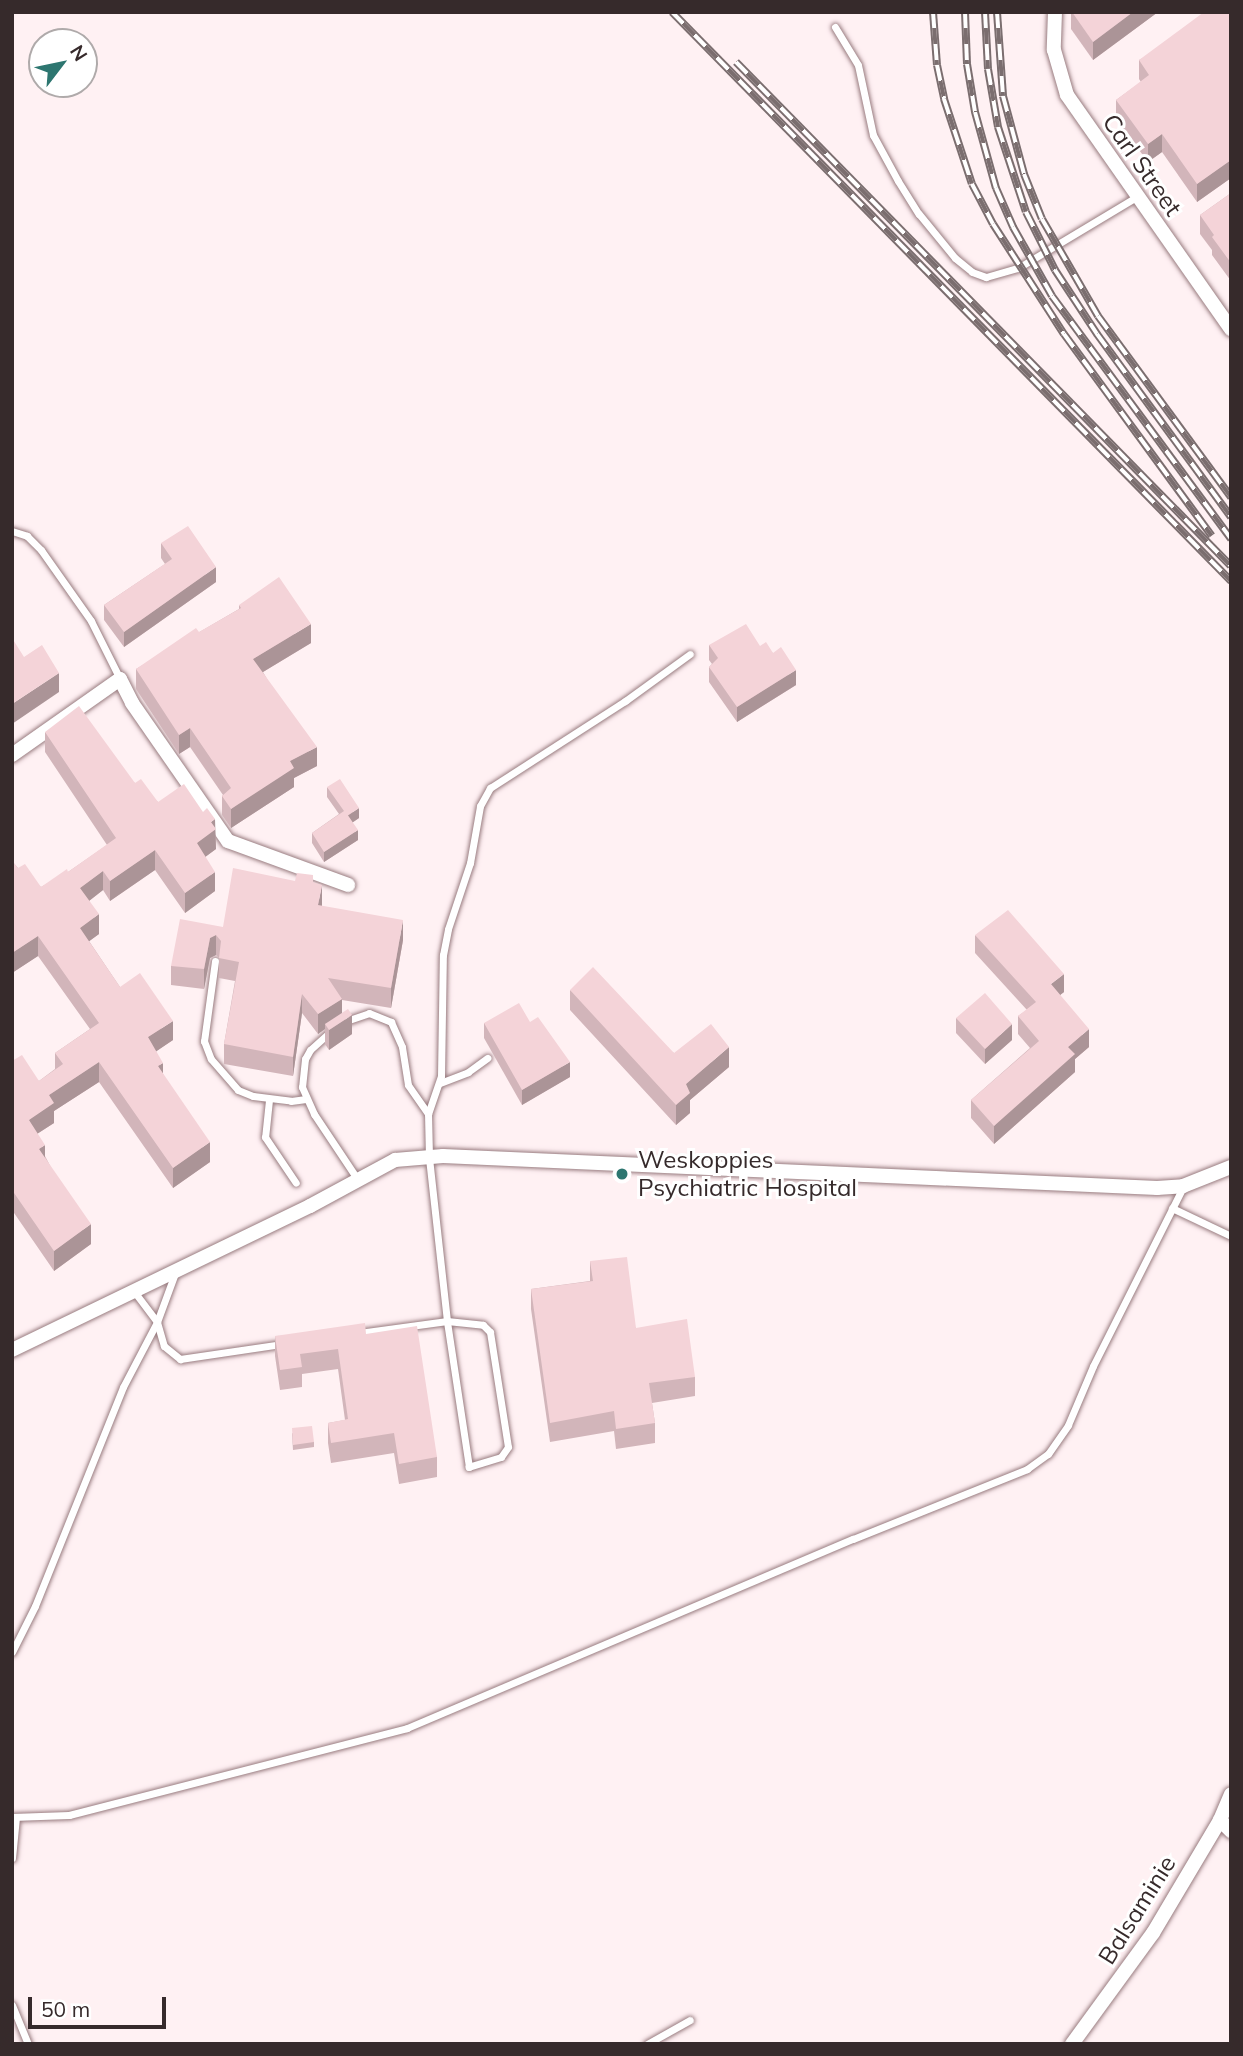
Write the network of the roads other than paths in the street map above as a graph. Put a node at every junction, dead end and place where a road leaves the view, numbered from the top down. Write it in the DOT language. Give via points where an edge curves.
graph roads {
  1 [pos="1055,12"];
  2 [pos="835,27"];
  3 [pos="1136,197"];
  4 [pos="1231,330"];
  5 [pos="12,531"];
  6 [pos="690,654"];
  7 [pos="120,679"];
  8 [pos="12,755"];
  9 [pos="348,885"];
  10 [pos="215,961"];
  11 [pos="488,1058"];
  12 [pos="440,1083"];
  13 [pos="306,1099"];
  14 [pos="269,1100"];
  15 [pos="428,1114"];
  16 [pos="429,1157"];
  17 [pos="1231,1167"];
  18 [pos="358,1180"];
  19 [pos="296,1183"];
  20 [pos="1183,1186"];
  21 [pos="1172,1208"];
  22 [pos="1231,1236"];
  23 [pos="175,1272"];
  24 [pos="133,1290"];
  25 [pos="447,1321"];
  26 [pos="157,1322"];
  27 [pos="354,1334"];
  28 [pos="287,1343"];
  29 [pos="12,1350"];
  30 [pos="12,1652"];
  31 [pos="1231,1794"];
  32 [pos="14,1817"];
  33 [pos="1220,1820"];
  34 [pos="1231,1831"];
  35 [pos="12,1858"];
  36 [pos="12,2005"];
  37 [pos="690,2020"];
  38 [pos="28,2044"];
  39 [pos="647,2044"];
  40 [pos="1072,2044"];
  1 -- 3 [label="street, Carl Street" via="1054,50 1067,95"];
  2 -- 3 [label="lane" via="858,65 873,135 898,181 927,223 972,272 986,277 1018,268"];
  3 -- 4 [label="street, Carl Street"];
  5 -- 7 [label="lane" via="27,536 41,550 91,621"];
  6 -- 12 [label="lane" via="507,775 483,797 470,863 443,955"];
  7 -- 8 [label="street"];
  7 -- 9 [label="street" via="228,841"];
  10 -- 14 [label="lane" via="204,1031 206,1048 238,1090"];
  11 -- 12 [label="lane"];
  12 -- 15 [label="lane"];
  13 -- 14 [label="lane"];
  13 -- 15 [label="lane" via="304,1069 315,1043 343,1023 369,1013 383,1016 395,1027 408,1085"];
  13 -- 18 [label="lane"];
  14 -- 19 [label="lane" via="265,1137"];
  15 -- 16 [label="lane"];
  16 -- 18 [label="street" via="395,1160"];
  16 -- 20 [label="street"];
  16 -- 25 [label="lane"];
  17 -- 20 [label="street"];
  18 -- 23 [label="street"];
  20 -- 21 [label="lane"];
  21 -- 22 [label="lane"];
  21 -- 32 [label="lane" via="1068,1425 1048,1454 1027,1469 407,1728 69,1815"];
  23 -- 24 [label="street"];
  23 -- 26 [label="lane"];
  24 -- 26 [label="lane"];
  24 -- 29 [label="street"];
  25 -- 25 [label="lane" via="469,1467 492,1462 508,1447 491,1332 483,1325"];
  25 -- 27 [label="lane"];
  26 -- 28 [label="lane" via="164,1346 180,1359"];
  26 -- 30 [label="lane" via="123,1387 36,1606"];
  31 -- 33 [label="street, Balsaminie"];
  32 -- 35 [label="lane"];
  33 -- 34 [label="street"];
  33 -- 40 [label="street, Balsaminie" via="1153,1933"];
  36 -- 38 [label="lane"];
  37 -- 39 [label="lane"];
}
